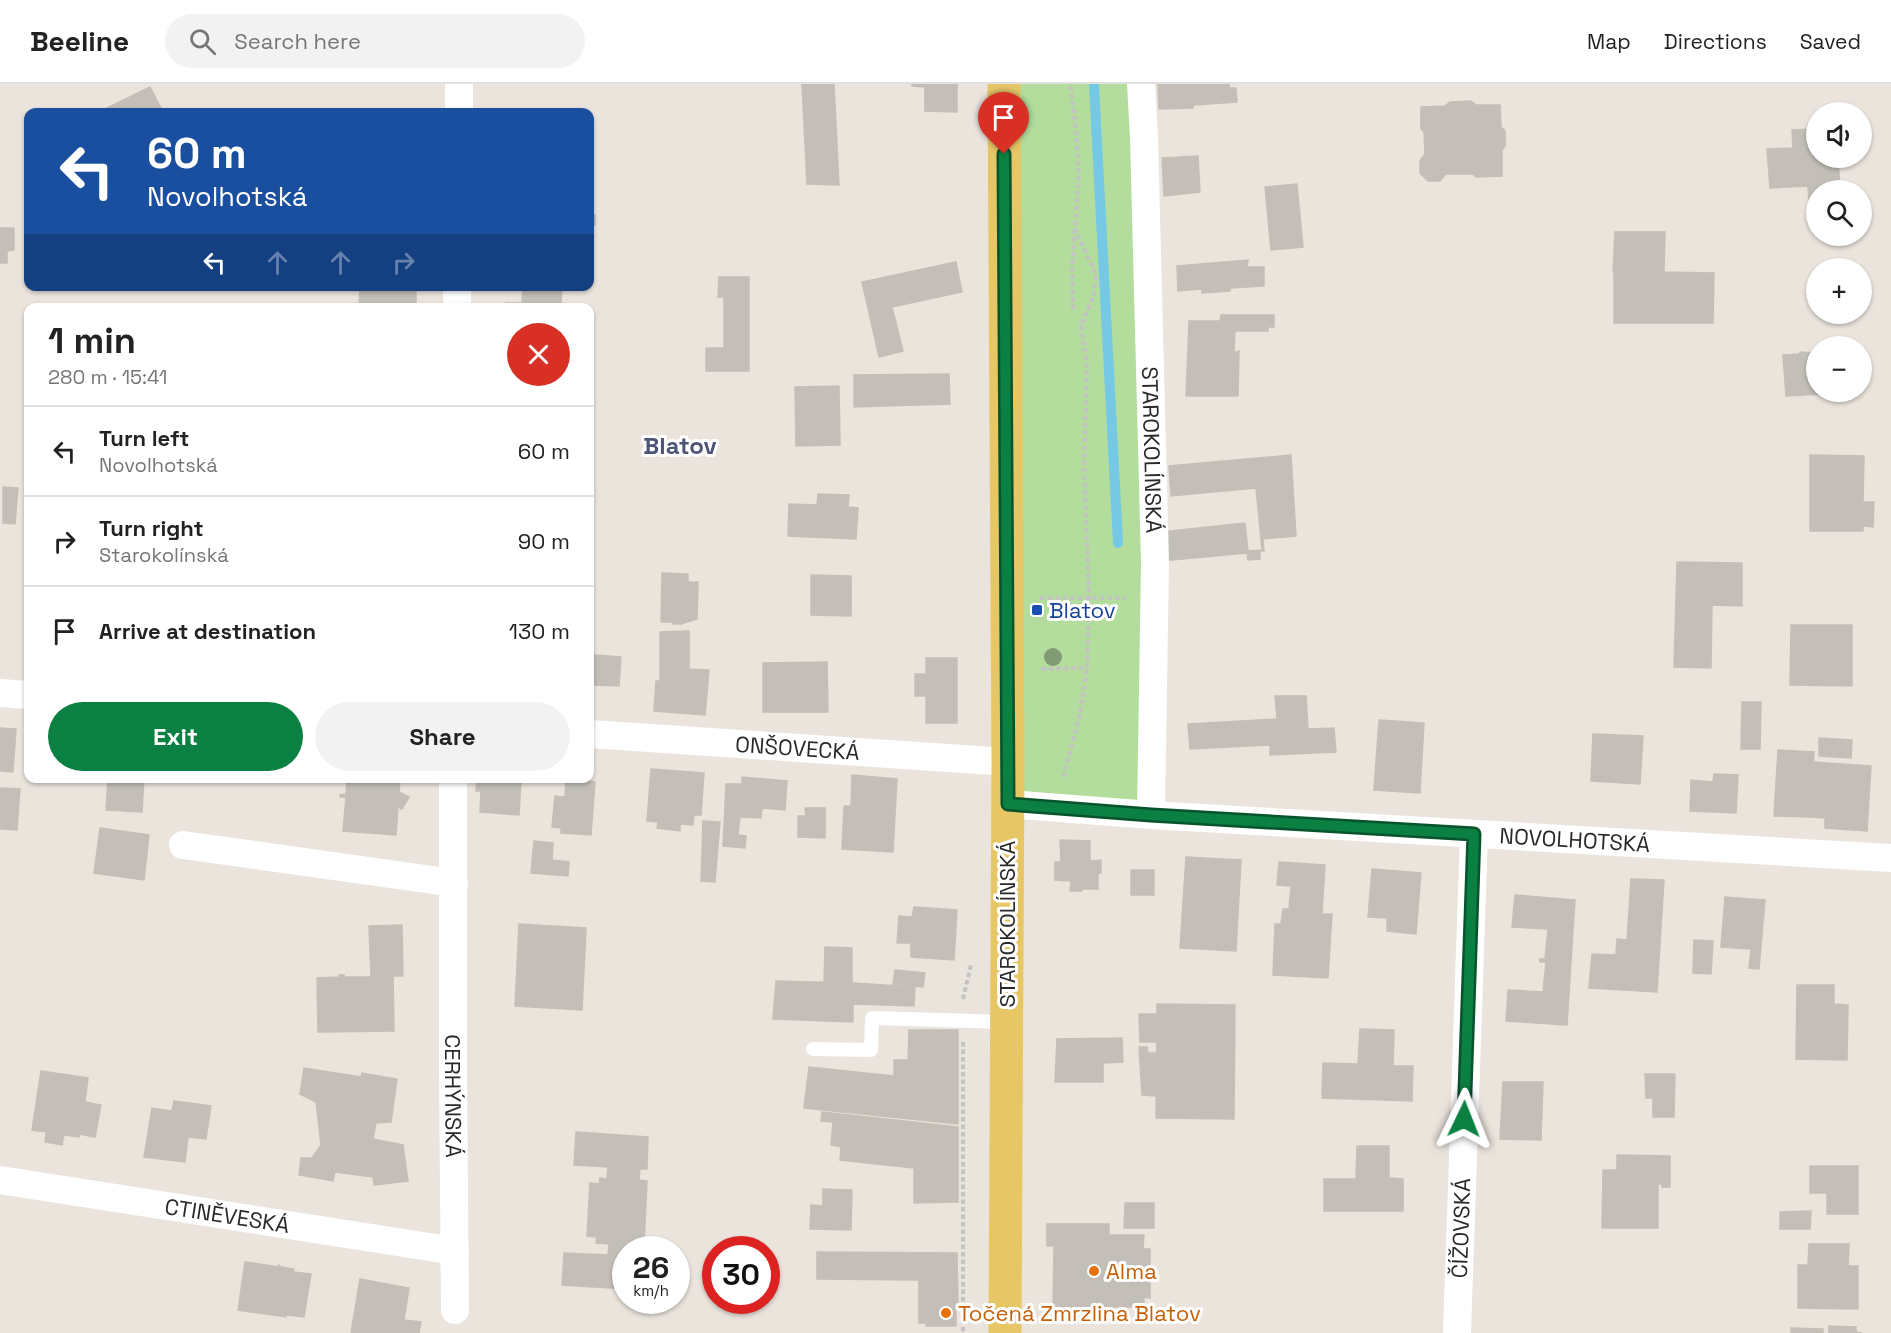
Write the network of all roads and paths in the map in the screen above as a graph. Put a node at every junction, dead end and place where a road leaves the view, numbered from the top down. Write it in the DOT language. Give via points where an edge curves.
graph roads {
  1 [pos="459,84"];
  2 [pos="1004,84"];
  3 [pos="1070,84"];
  4 [pos="1141,84"];
  5 [pos="459,108"];
  6 [pos="1075,229"];
  7 [pos="1073,309"];
  8 [pos="1039,598"];
  9 [pos="1089,598"];
  10 [pos="1087,668"];
  11 [pos="1041,669"];
  12 [pos="0,693"];
  13 [pos="24,695"];
  14 [pos="594,734"];
  15 [pos="1008,762"];
  16 [pos="453,783"];
  17 [pos="1059,787"];
  18 [pos="1008,804"];
  19 [pos="1151,815"];
  20 [pos="1474,834"];
  21 [pos="183,845"];
  22 [pos="1891,858"];
  23 [pos="454,883"];
  24 [pos="1006,1022"];
  25 [pos="813,1049"];
  26 [pos="0,1180"];
  27 [pos="455,1251"];
  28 [pos="455,1310"];
  29 [pos="1005,1333"];
  30 [pos="1457,1333"];
  1 -- 5 [label="street"];
  2 -- 15 [label="main road, STAROKOLÍNSKÁ"];
  3 -- 6 [label="path" via="1079,174"];
  4 -- 19 [label="street, STAROKOLÍNSKÁ" via="1155,562"];
  6 -- 7 [label="path"];
  6 -- 9 [label="path" via="1096,275 1094,294 1081,326 1087,365 1084,465"];
  8 -- 9 [label="path"];
  9 -- 10 [label="path"];
  10 -- 11 [label="path"];
  10 -- 17 [label="path" via="1080,714"];
  12 -- 13 [label="street"];
  14 -- 15 [label="street, ONŠOVECKÁ"];
  15 -- 18 [label="main road, STAROKOLÍNSKÁ"];
  16 -- 23 [label="street, CERHÝNSKÁ"];
  18 -- 19 [label="street, NOVOLHOTSKÁ"];
  18 -- 24 [label="main road, STAROKOLÍNSKÁ"];
  19 -- 20 [label="street, NOVOLHOTSKÁ"];
  20 -- 22 [label="street, NOVOLHOTSKÁ"];
  20 -- 30 [label="street, ČÍŽOVSKÁ"];
  21 -- 23 [label="street"];
  23 -- 27 [label="street, CERHÝNSKÁ"];
  24 -- 25 [label="lane" via="872,1018 871,1050"];
  24 -- 29 [label="main road, STAROKOLÍNSKÁ"];
  26 -- 27 [label="street, CTINĚVESKÁ"];
  27 -- 28 [label="street, CERHÝNSKÁ"];
}
